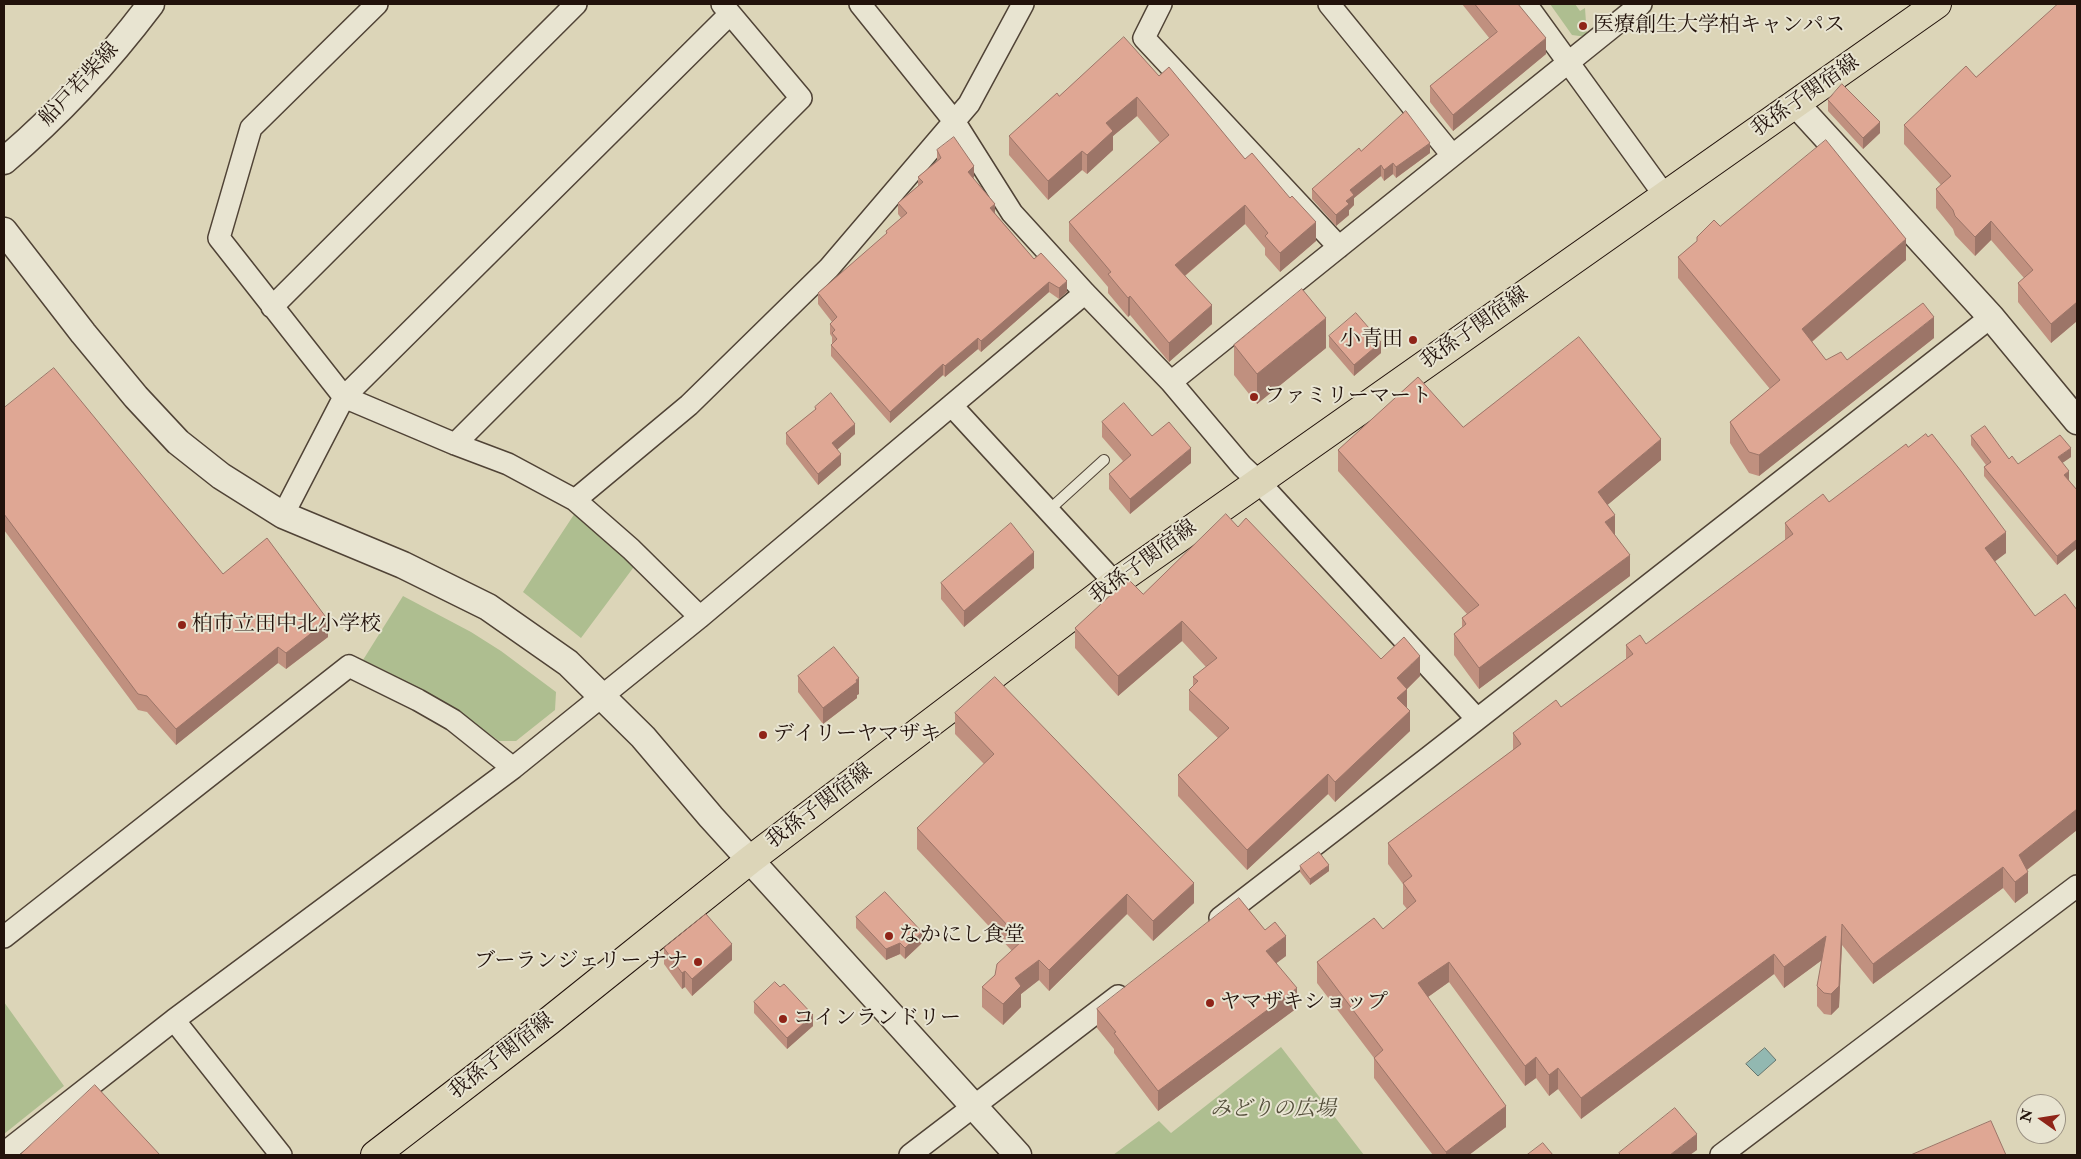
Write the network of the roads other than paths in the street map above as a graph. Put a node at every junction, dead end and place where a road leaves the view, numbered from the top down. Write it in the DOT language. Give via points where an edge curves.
graph roads {
  1 [pos="151,4"];
  2 [pos="377,4"];
  3 [pos="576,4"];
  4 [pos="860,4"];
  5 [pos="1023,4"];
  6 [pos="1161,4"];
  7 [pos="1330,4"];
  8 [pos="1526,4"];
  9 [pos="1641,4"];
  10 [pos="1937,4"];
  11 [pos="726,9"];
  12 [pos="1568,62"];
  13 [pos="1796,104"];
  14 [pos="954,121"];
  15 [pos="1452,155"];
  16 [pos="4,161"];
  17 [pos="1665,196"];
  18 [pos="4,231"];
  19 [pos="1339,247"];
  20 [pos="1085,293"];
  21 [pos="272,307"];
  22 [pos="1991,317"];
  23 [pos="1171,382"];
  24 [pos="344,397"];
  25 [pos="952,406"];
  26 [pos="2077,421"];
  27 [pos="455,444"];
  28 [pos="1104,460"];
  29 [pos="1258,481"];
  30 [pos="575,500"];
  31 [pos="1049,510"];
  32 [pos="283,515"];
  33 [pos="1115,583"];
  34 [pos="700,617"];
  35 [pos="602,696"];
  36 [pos="1478,719"];
  37 [pos="513,768"];
  38 [pos="750,860"];
  39 [pos="2077,886"];
  40 [pos="1205,929"];
  41 [pos="4,938"];
  42 [pos="1134,984"];
  43 [pos="174,1020"];
  44 [pos="974,1106"];
  45 [pos="4,1154"];
  46 [pos="281,1155"];
  47 [pos="375,1155"];
  48 [pos="910,1155"];
  49 [pos="1018,1155"];
  50 [pos="1721,1155"];
  1 -- 16 [label="street, 船戸若柴線" via="99,67"];
  2 -- 21 [label="street" via="251,128 219,238"];
  3 -- 21 [label="street"];
  4 -- 14 [label="street"];
  5 -- 14 [label="street" via="969,104"];
  6 -- 19 [label="street" via="1144,38"];
  7 -- 15 [label="street"];
  8 -- 12 [label="street"];
  9 -- 12 [label="street"];
  10 -- 13 [label="main road, 我孫子関宿線"];
  11 -- 24 [label="street"];
  11 -- 27 [label="street" via="801,98"];
  12 -- 15 [label="street"];
  12 -- 17 [label="street"];
  13 -- 17 [label="main road, 我孫子関宿線"];
  13 -- 22 [label="street"];
  14 -- 20 [label="street" via="1012,213"];
  14 -- 30 [label="street" via="822,275 689,405"];
  15 -- 19 [label="street"];
  17 -- 29 [label="main road, 我孫子関宿線"];
  18 -- 32 [label="street" via="136,398 178,442 221,476"];
  19 -- 23 [label="street"];
  20 -- 23 [label="street"];
  20 -- 25 [label="street"];
  21 -- 24 [label="street"];
  22 -- 26 [label="street"];
  22 -- 36 [label="street"];
  23 -- 29 [label="street"];
  24 -- 27 [label="street"];
  24 -- 32 [label="street"];
  25 -- 31 [label="street"];
  25 -- 34 [label="street"];
  27 -- 30 [label="street" via="508,464"];
  28 -- 31 [label="lane"];
  29 -- 33 [label="main road, 我孫子関宿線"];
  29 -- 36 [label="street"];
  30 -- 34 [label="street"];
  31 -- 33 [label="street"];
  32 -- 35 [label="street" via="403,565 488,607 568,663"];
  33 -- 38 [label="main road, 我孫子関宿線"];
  34 -- 35 [label="street"];
  35 -- 37 [label="street"];
  35 -- 38 [label="street" via="643,737"];
  36 -- 40 [label="street"];
  37 -- 41 [label="street" via="453,720 349,666"];
  37 -- 43 [label="street"];
  38 -- 44 [label="street"];
  38 -- 47 [label="main road, 我孫子関宿線"];
  39 -- 50 [label="street"];
  42 -- 44 [label="street"];
  43 -- 45 [label="street"];
  43 -- 46 [label="street"];
  44 -- 48 [label="street"];
  44 -- 49 [label="street"];
}
